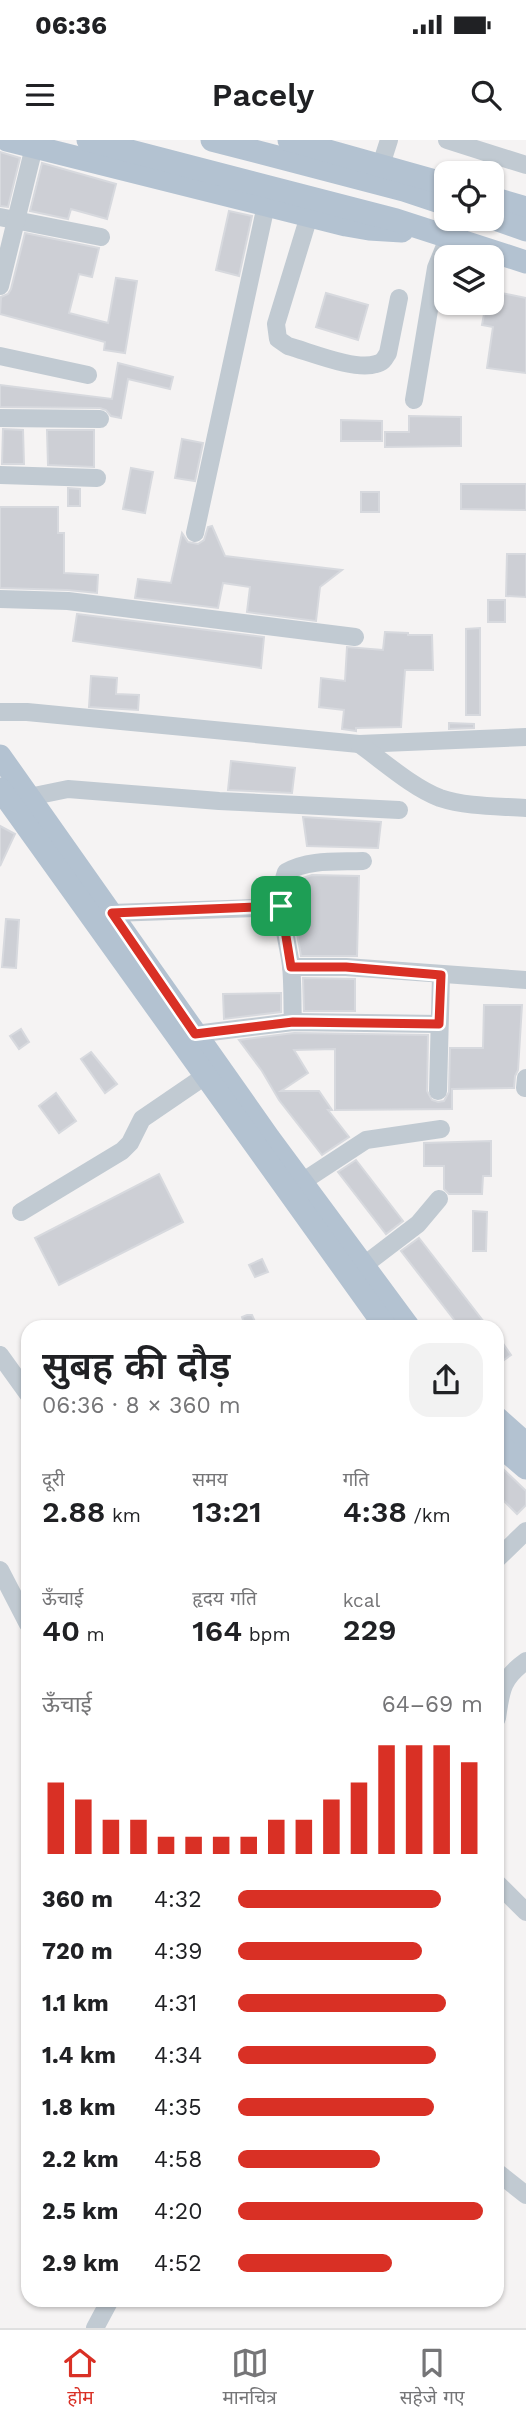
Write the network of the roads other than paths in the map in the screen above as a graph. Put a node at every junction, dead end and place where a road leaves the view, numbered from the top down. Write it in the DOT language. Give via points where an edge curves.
graph roads {
  1 [pos="7,140"];
  2 [pos="88,140"];
  3 [pos="212,140"];
  4 [pos="289,140"];
  5 [pos="389,140"];
  6 [pos="447,140"];
  7 [pos="34,147"];
  8 [pos="382,165"];
  9 [pos="526,165"];
  10 [pos="434,180"];
  11 [pos="434,200"];
  12 [pos="504,202"];
  13 [pos="266,205"];
  14 [pos="526,208"];
  15 [pos="309,216"];
  16 [pos="8,219"];
  17 [pos="504,222"];
  18 [pos="526,230"];
  19 [pos="441,234"];
  20 [pos="101,237"];
  21 [pos="526,262"];
  22 [pos="0,285"];
  23 [pos="399,298"];
  24 [pos="0,356"];
  25 [pos="88,375"];
  26 [pos="414,400"];
  27 [pos="0,418"];
  28 [pos="100,419"];
  29 [pos="0,475"];
  30 [pos="97,478"];
  31 [pos="195,533"];
  32 [pos="0,600"];
  33 [pos="355,637"];
  34 [pos="0,712"];
  35 [pos="526,737"];
  36 [pos="359,744"];
  37 [pos="0,756"];
  38 [pos="1,792"];
  39 [pos="29,797"];
  40 [pos="526,808"];
  41 [pos="399,810"];
  42 [pos="363,861"];
  43 [pos="281,906"];
  44 [pos="112,913"];
  45 [pos="291,967"];
  46 [pos="441,975"];
  47 [pos="526,980"];
  48 [pos="293,1022"];
  49 [pos="439,1024"];
  50 [pos="187,1037"];
  51 [pos="205,1076"];
  52 [pos="526,1078"];
  53 [pos="526,1088"];
  54 [pos="438,1091"];
  55 [pos="441,1129"];
  56 [pos="302,1182"];
  57 [pos="439,1199"];
  58 [pos="21,1212"];
  59 [pos="363,1266"];
  60 [pos="381,1320"];
  61 [pos="404,1320"];
  62 [pos="0,1355"];
  63 [pos="21,1384"];
  64 [pos="504,1424"];
  65 [pos="526,1444"];
  66 [pos="504,1449"];
  67 [pos="526,1468"];
  68 [pos="526,1531"];
  69 [pos="504,1552"];
  70 [pos="0,1570"];
  71 [pos="21,1610"];
  72 [pos="526,1661"];
  73 [pos="504,1683"];
  74 [pos="504,1890"];
  75 [pos="526,1912"];
  76 [pos="504,2178"];
  77 [pos="526,2195"];
  78 [pos="106,2307"];
  79 [pos="95,2328"];
  1 -- 7 [label="main road"];
  2 -- 19 [label="main road"];
  3 -- 11 [label="main road"];
  4 -- 8 [label="main road"];
  5 -- 8 [label="street"];
  6 -- 9 [label="street"];
  7 -- 13 [label="main road"];
  7 -- 16 [label="street"];
  8 -- 10 [label="main road"];
  12 -- 14 [label="main road"];
  13 -- 15 [label="main road"];
  13 -- 31 [label="street"];
  15 -- 19 [label="main road" via="369,229"];
  15 -- 23 [label="street" via="276,324 278,339 288,346 360,366 376,365 388,353"];
  16 -- 20 [label="street"];
  16 -- 22 [label="street"];
  17 -- 18 [label="main road"];
  19 -- 21 [label="main road"];
  19 -- 26 [label="street"];
  24 -- 25 [label="street"];
  27 -- 28 [label="street"];
  29 -- 30 [label="street"];
  32 -- 33 [label="street" via="68,601"];
  34 -- 36 [label="street"];
  35 -- 36 [label="street"];
  36 -- 40 [label="street" via="440,798"];
  37 -- 39 [label="main road"];
  38 -- 50 [label="main road"];
  39 -- 41 [label="street" via="68,789"];
  39 -- 44 [label="main road"];
  42 -- 43 [label="street" via="297,866 286,872"];
  43 -- 44 [label="street"];
  43 -- 45 [label="street"];
  44 -- 50 [label="main road"];
  45 -- 46 [label="street"];
  45 -- 48 [label="street"];
  46 -- 47 [label="street"];
  46 -- 49 [label="street"];
  48 -- 49 [label="street"];
  48 -- 50 [label="street"];
  49 -- 54 [label="street"];
  50 -- 51 [label="main road"];
  50 -- 56 [label="main road"];
  51 -- 58 [label="street" via="142,1119 122,1151"];
  51 -- 60 [label="main road"];
  52 -- 53 [label="street"];
  55 -- 56 [label="street" via="366,1140"];
  56 -- 59 [label="main road"];
  57 -- 59 [label="street" via="418,1224"];
  59 -- 61 [label="main road"];
  62 -- 63 [label="street"];
  64 -- 65 [label="main road"];
  66 -- 67 [label="main road"];
  68 -- 69 [label="street"];
  70 -- 71 [label="street"];
  72 -- 73 [label="street"];
  74 -- 75 [label="street"];
  76 -- 77 [label="street"];
  78 -- 79 [label="street"];
}
